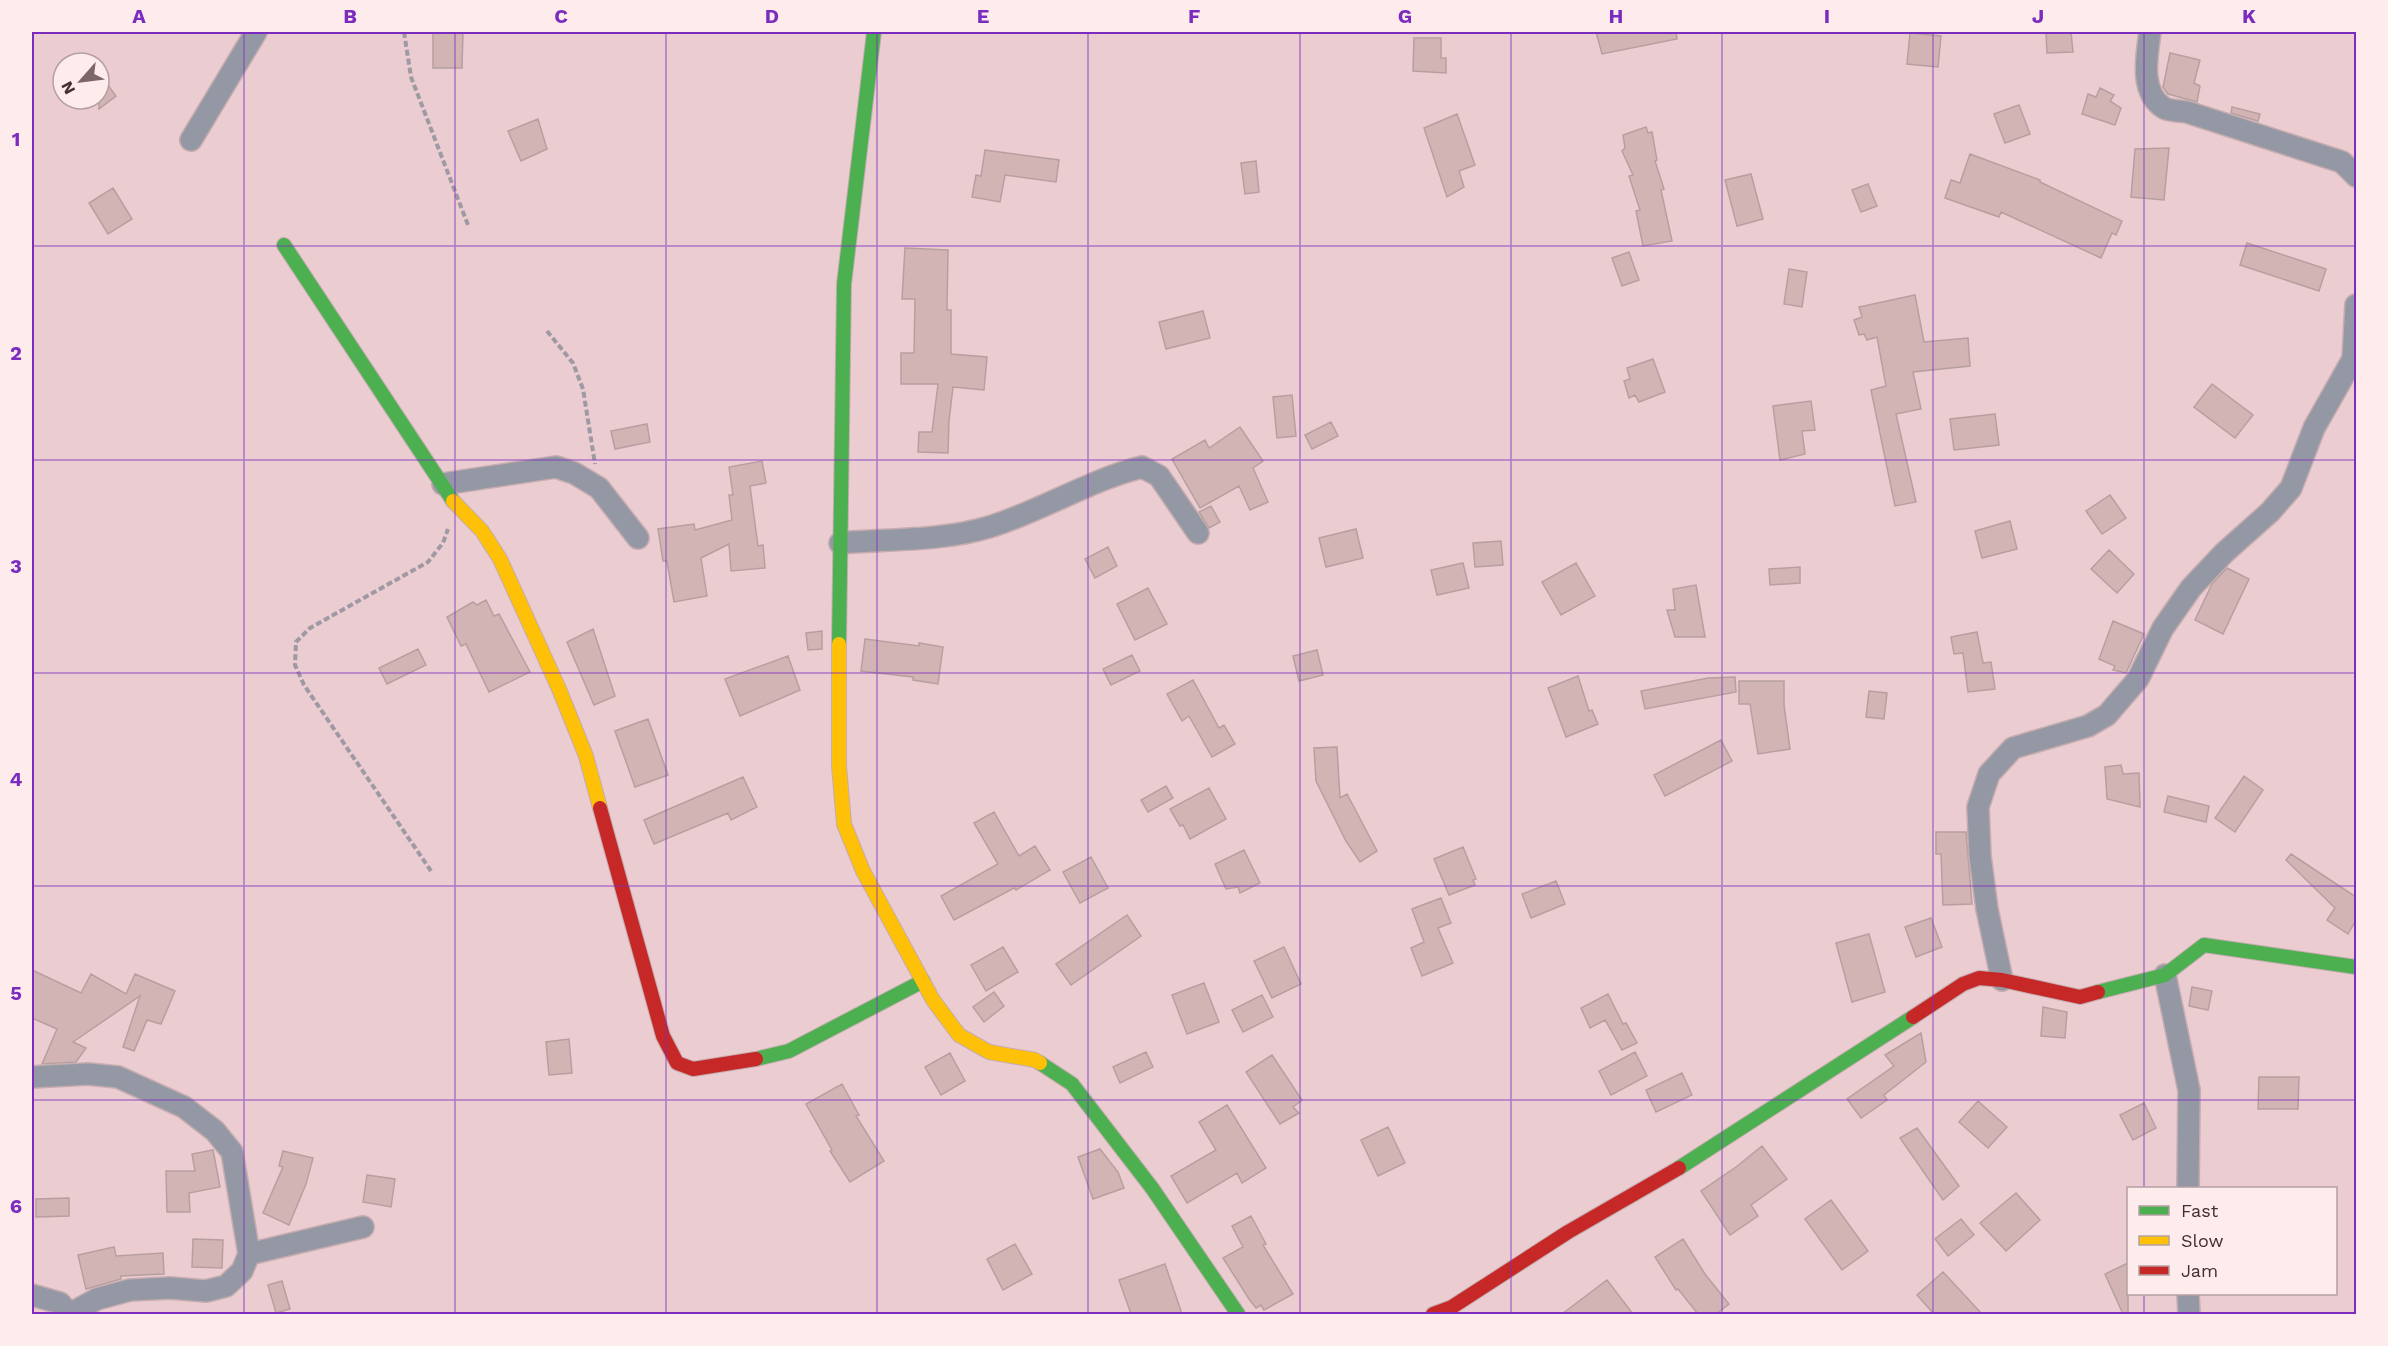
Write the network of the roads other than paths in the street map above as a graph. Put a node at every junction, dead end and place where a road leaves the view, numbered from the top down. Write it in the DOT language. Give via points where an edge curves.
graph roads {
  1 [pos="256,32"];
  2 [pos="873,32"];
  3 [pos="2150,32"];
  4 [pos="191,140"];
  5 [pos="2356,176"];
  6 [pos="285,245"];
  7 [pos="2356,305"];
  8 [pos="443,484"];
  9 [pos="1198,533"];
  10 [pos="638,538"];
  11 [pos="840,543"];
  12 [pos="2356,967"];
  13 [pos="2165,975"];
  14 [pos="2002,980"];
  15 [pos="923,981"];
  16 [pos="32,1077"];
  17 [pos="2188,1187"];
  18 [pos="363,1227"];
  19 [pos="249,1254"];
  20 [pos="32,1295"];
  21 [pos="2188,1295"];
  22 [pos="70,1314"];
  23 [pos="1238,1314"];
  24 [pos="1433,1314"];
  25 [pos="2189,1314"];
  1 -- 4 [label="street"];
  2 -- 11 [label="street" via="844,284"];
  3 -- 5 [label="street" via="2148,86 2165,108 2342,162"];
  6 -- 8 [label="street"];
  7 -- 14 [label="street" via="2353,359 2314,428 2291,488 2191,588 2163,628 2138,679 2107,715 2088,726 2013,748 1989,774 1978,807 1980,856"];
  8 -- 10 [label="street" via="556,467 599,488"];
  8 -- 15 [label="street" via="500,559 559,689 586,756 663,1035 677,1063 693,1069 772,1057"];
  9 -- 11 [label="street" via="1159,476 1142,467 1120,472 1034,512 988,528 952,535"];
  11 -- 15 [label="street" via="839,766 844,824 863,871"];
  12 -- 13 [label="street" via="2204,945"];
  13 -- 14 [label="street" via="2080,998"];
  13 -- 17 [label="street" via="2189,1090"];
  14 -- 24 [label="street" via="1979,978 1963,984 1685,1165 1568,1232 1452,1307"];
  15 -- 23 [label="street" via="959,1035 989,1052 1035,1060 1072,1084 1152,1188"];
  16 -- 19 [label="street" via="118,1077 184,1107 214,1131 232,1152"];
  18 -- 19 [label="street"];
  19 -- 22 [label="street" via="242,1271 226,1286 206,1291 130,1290 97,1299"];
  20 -- 22 [label="street" via="60,1303"];
  21 -- 25 [label="street"];
}
